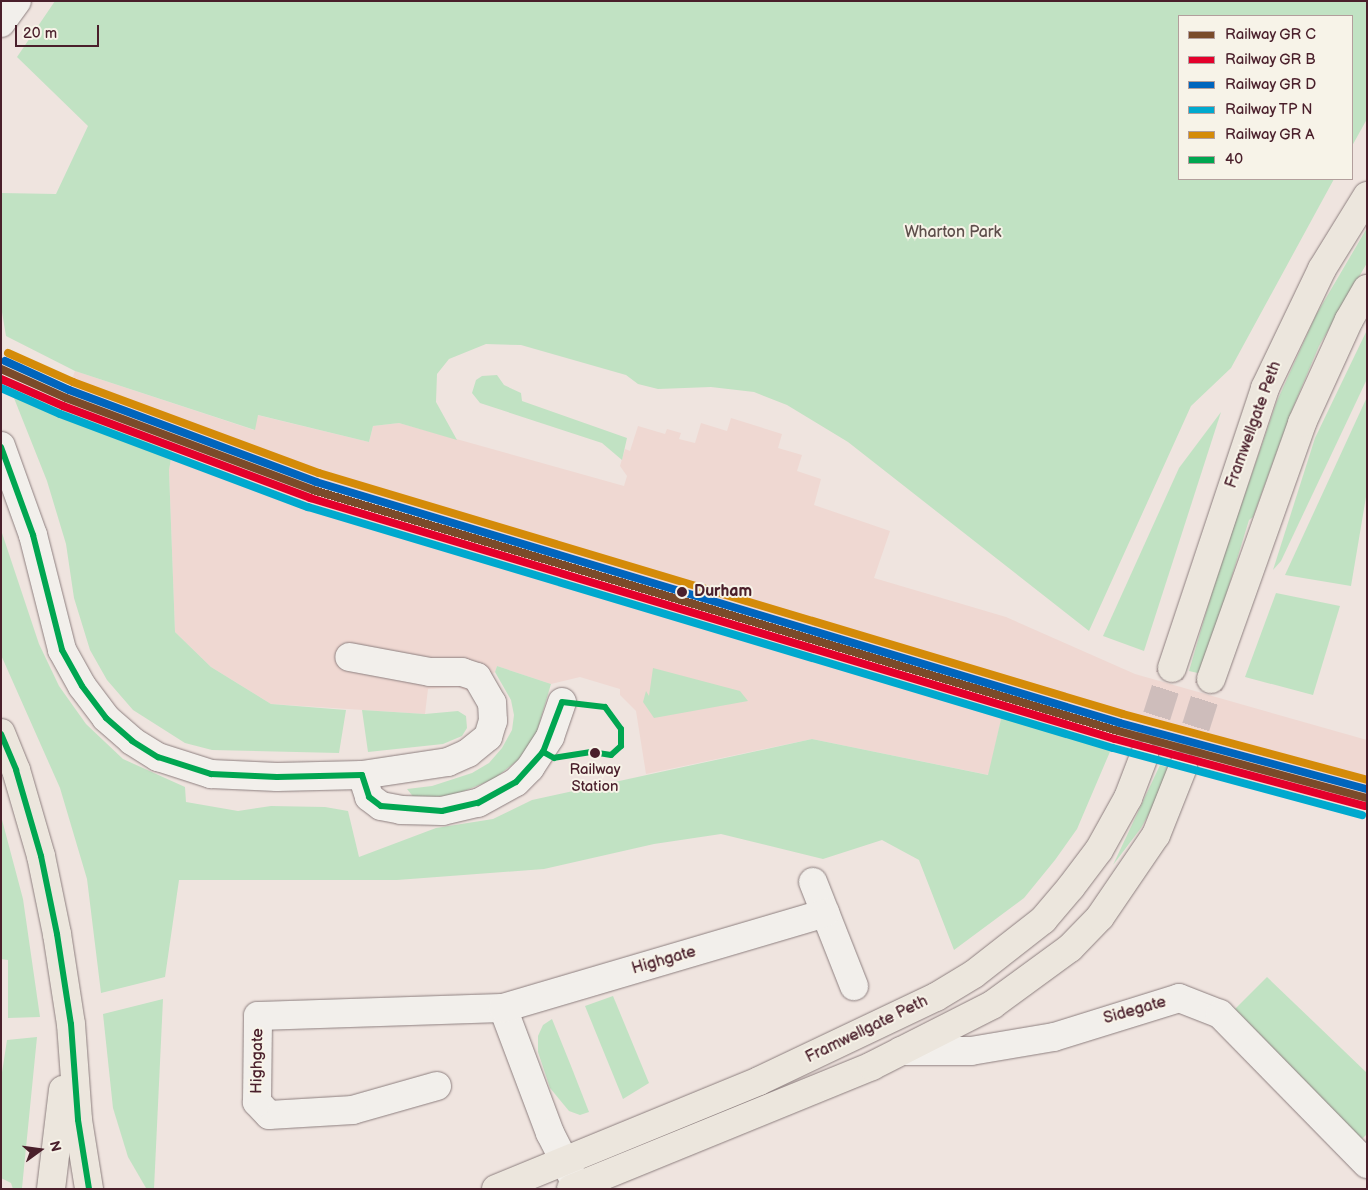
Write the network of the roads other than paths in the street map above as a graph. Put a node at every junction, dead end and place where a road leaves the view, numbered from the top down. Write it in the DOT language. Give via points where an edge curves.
graph roads {
  1 [pos="17,1"];
  2 [pos="1,23"];
  3 [pos="1367,196"];
  4 [pos="1367,290"];
  5 [pos="1,446"];
  6 [pos="349,658"];
  7 [pos="1172,668"];
  8 [pos="1211,678"];
  9 [pos="562,702"];
  10 [pos="1,733"];
  11 [pos="1144,756"];
  12 [pos="1183,767"];
  13 [pos="362,775"];
  14 [pos="813,882"];
  15 [pos="825,913"];
  16 [pos="854,986"];
  17 [pos="503,1008"];
  18 [pos="71,1024"];
  19 [pos="901,1051"];
  20 [pos="438,1086"];
  21 [pos="564,1161"];
  22 [pos="1367,1164"];
  23 [pos="574,1188"];
  24 [pos="51,1189"];
  25 [pos="89,1189"];
  26 [pos="496,1189"];
  1 -- 2 [label="street"];
  3 -- 7 [label="highway, Framwellgate Peth" via="1322,269 1265,388"];
  4 -- 8 [label="highway" via="1349,320 1302,423"];
  5 -- 13 [label="street" via="33,535 62,650 82,686 113,724 158,757 211,774 277,777"];
  6 -- 13 [label="street" via="430,672 462,672 476,677 492,703 493,721 488,737 468,753 434,765"];
  9 -- 13 [label="street" via="543,752 516,782 497,795 442,811 401,810 381,806 369,797"];
  10 -- 18 [label="highway" via="16,770 41,856"];
  11 -- 21 [label="highway, Framwellgate Peth" via="1128,798 1099,850 1071,887 1043,920 974,974 936,997 816,1055"];
  12 -- 19 [label="highway, Framwellgate Peth" via="1156,835 1100,918 1070,948 992,1006"];
  14 -- 15 [label="street"];
  15 -- 16 [label="street"];
  15 -- 17 [label="street, Highgate"];
  17 -- 20 [label="street, Highgate" via="258,1016 257,1102 269,1115 312,1115 353,1110"];
  17 -- 21 [label="street"];
  18 -- 24 [label="highway"];
  18 -- 25 [label="highway" via="78,1120"];
  19 -- 22 [label="street, Sidegate" via="972,1051 1035,1040 1179,998 1220,1014"];
  19 -- 23 [label="highway, Framwellgate Peth"];
  21 -- 23 [label="street"];
  21 -- 26 [label="highway, Framwellgate Peth"];
}
